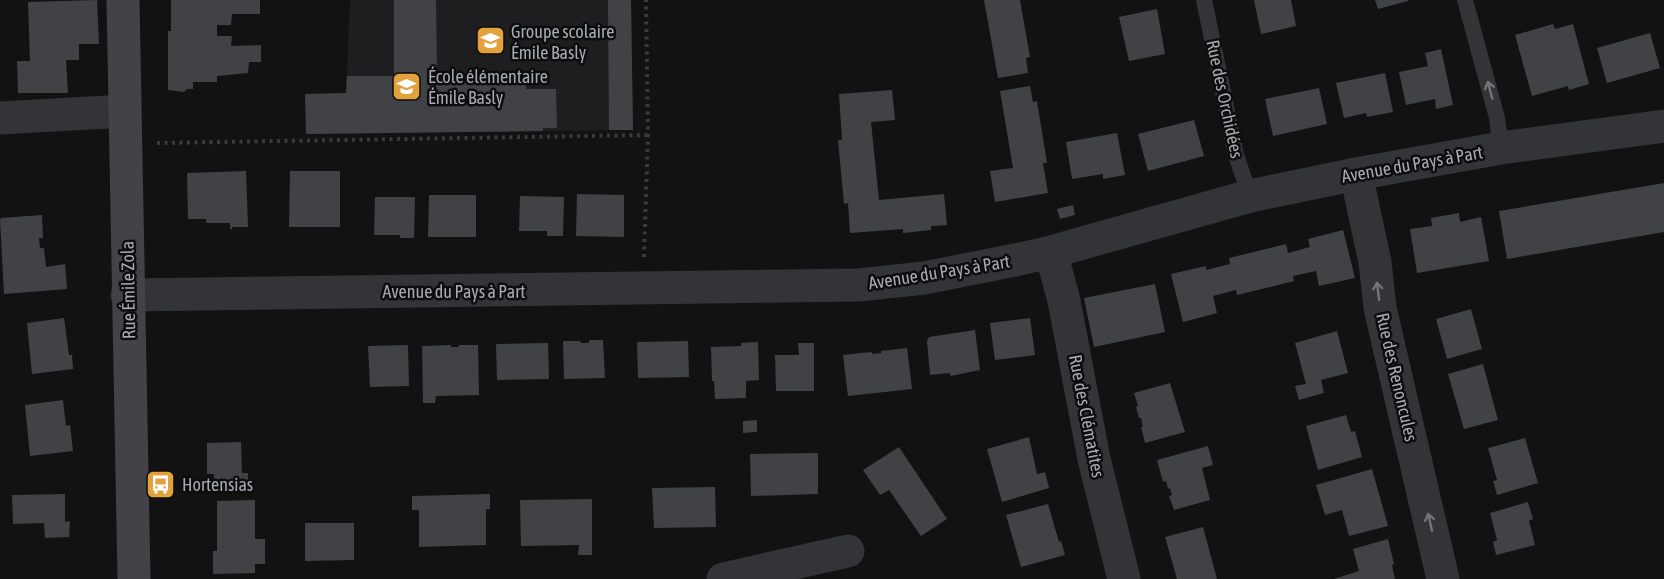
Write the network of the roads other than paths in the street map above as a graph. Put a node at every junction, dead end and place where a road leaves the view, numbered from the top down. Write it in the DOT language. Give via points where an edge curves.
graph roads {
  1 [pos="123,0"];
  2 [pos="1204,0"];
  3 [pos="1465,0"];
  4 [pos="125,111"];
  5 [pos="0,118"];
  6 [pos="1664,126"];
  7 [pos="1501,148"];
  8 [pos="1356,174"];
  9 [pos="1250,196"];
  10 [pos="1050,252"];
  11 [pos="127,295"];
  12 [pos="848,551"];
  13 [pos="134,579"];
  14 [pos="723,579"];
  15 [pos="1124,579"];
  16 [pos="1443,579"];
  1 -- 4 [label="street, Rue Émile Zola"];
  2 -- 9 [label="lane, Rue des Orchidées" via="1236,155"];
  7 -- 3 [label="lane, one-way" via="1497,118"];
  4 -- 5 [label="street"];
  4 -- 11 [label="street, Rue Émile Zola"];
  6 -- 7 [label="street, Avenue du Pays à Part"];
  7 -- 8 [label="street, Avenue du Pays à Part"];
  8 -- 9 [label="street, Avenue du Pays à Part"];
  16 -- 8 [label="street, Rue des Renoncules, one-way" via="1380,308 1375,262"];
  9 -- 10 [label="street, Avenue du Pays à Part"];
  10 -- 11 [label="street, Avenue du Pays à Part" via="924,278 859,285"];
  10 -- 15 [label="street, Rue des Clématites"];
  11 -- 13 [label="street, Rue Émile Zola"];
  12 -- 14 [label="street"];
}
